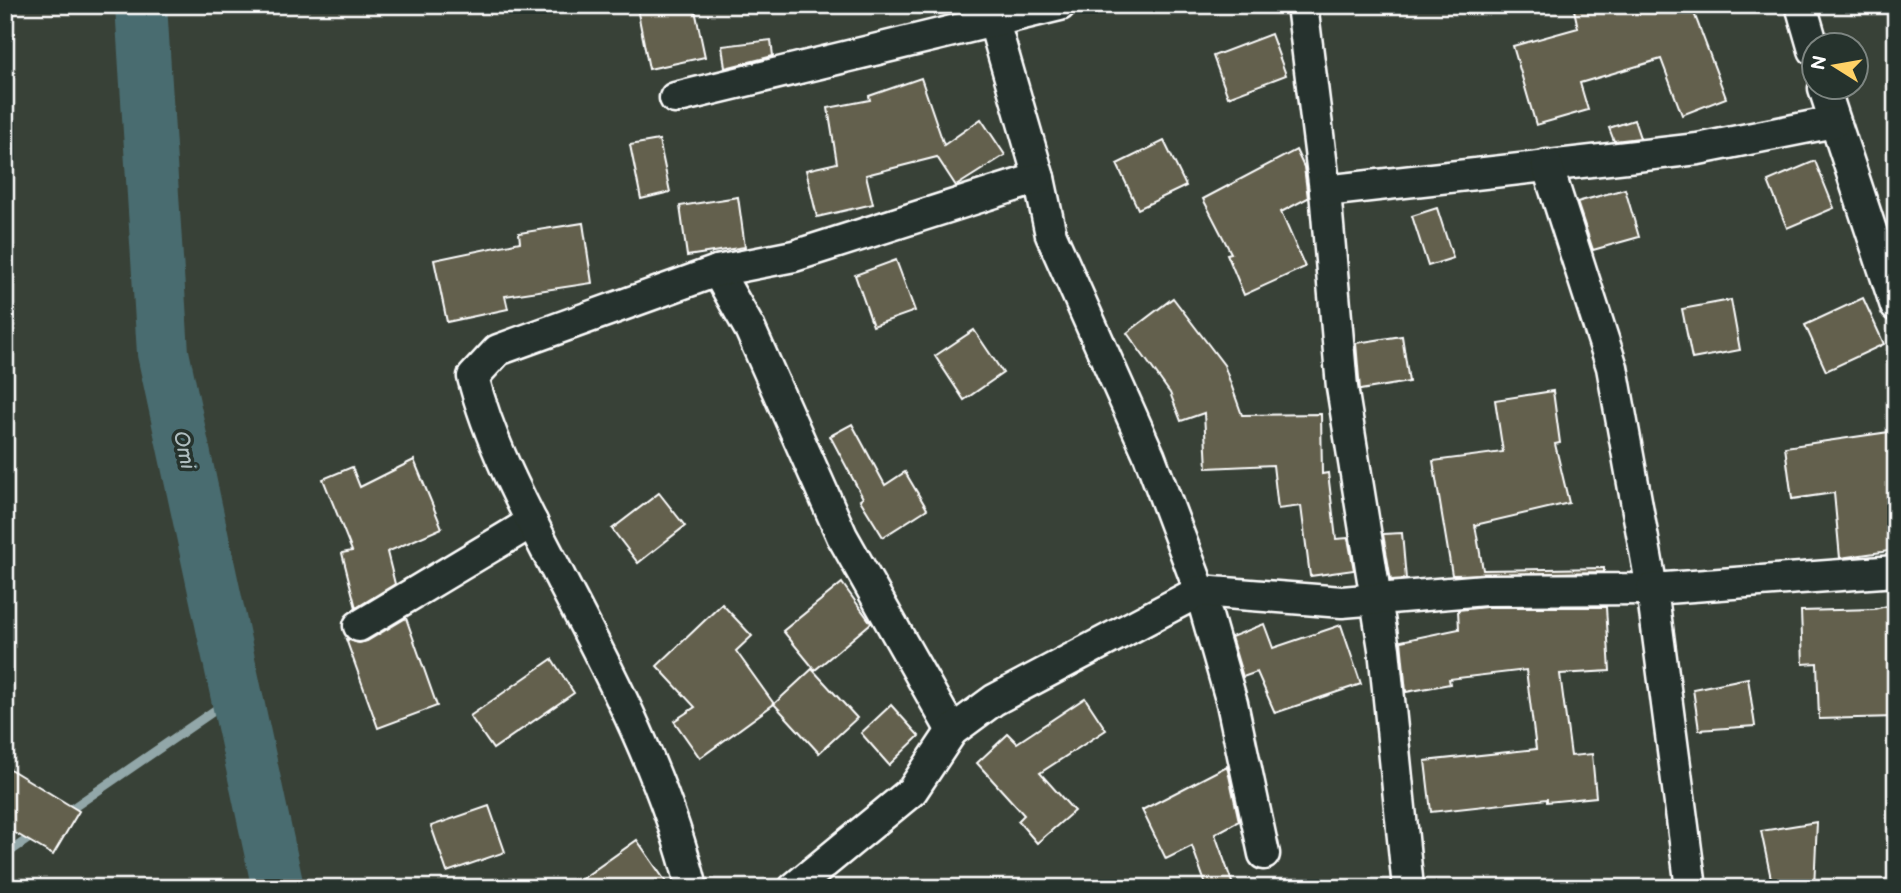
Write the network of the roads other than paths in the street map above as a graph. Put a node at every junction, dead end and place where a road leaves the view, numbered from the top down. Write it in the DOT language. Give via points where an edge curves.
graph roads {
  1 [pos="1060,5"];
  2 [pos="1302,5"];
  3 [pos="1801,5"];
  4 [pos="991,14"];
  5 [pos="1809,32"];
  6 [pos="675,98"];
  7 [pos="1828,102"];
  8 [pos="1834,122"];
  9 [pos="1547,165"];
  10 [pos="1038,178"];
  11 [pos="1325,191"];
  12 [pos="717,271"];
  13 [pos="1896,306"];
  14 [pos="532,522"];
  15 [pos="1896,571"];
  16 [pos="1651,589"];
  17 [pos="1200,592"];
  18 [pos="1377,599"];
  19 [pos="359,626"];
  20 [pos="952,731"];
  21 [pos="1264,854"];
  22 [pos="692,888"];
  23 [pos="794,888"];
  24 [pos="1408,888"];
  25 [pos="1691,888"];
  1 -- 4 [label="street"];
  2 -- 11 [label="street"];
  3 -- 5 [label="street"];
  4 -- 6 [label="street"];
  4 -- 10 [label="street"];
  7 -- 8 [label="street"];
  8 -- 9 [label="street" via="1698,149"];
  8 -- 13 [label="street"];
  9 -- 11 [label="street"];
  9 -- 16 [label="street" via="1612,367"];
  10 -- 12 [label="street" via="794,256"];
  10 -- 17 [label="street" via="1051,235 1149,455"];
  11 -- 18 [label="street" via="1342,387"];
  12 -- 14 [label="street" via="498,350 473,377 481,409"];
  12 -- 20 [label="street" via="750,329 842,536"];
  14 -- 19 [label="street"];
  14 -- 22 [label="street" via="623,698 678,835"];
  15 -- 16 [label="street"];
  16 -- 18 [label="street" via="1485,590"];
  16 -- 25 [label="street"];
  17 -- 18 [label="street" via="1342,602"];
  17 -- 20 [label="street" via="994,700"];
  17 -- 21 [label="street" via="1232,703"];
  18 -- 24 [label="street"];
  20 -- 23 [label="street" via="912,791"];
}
